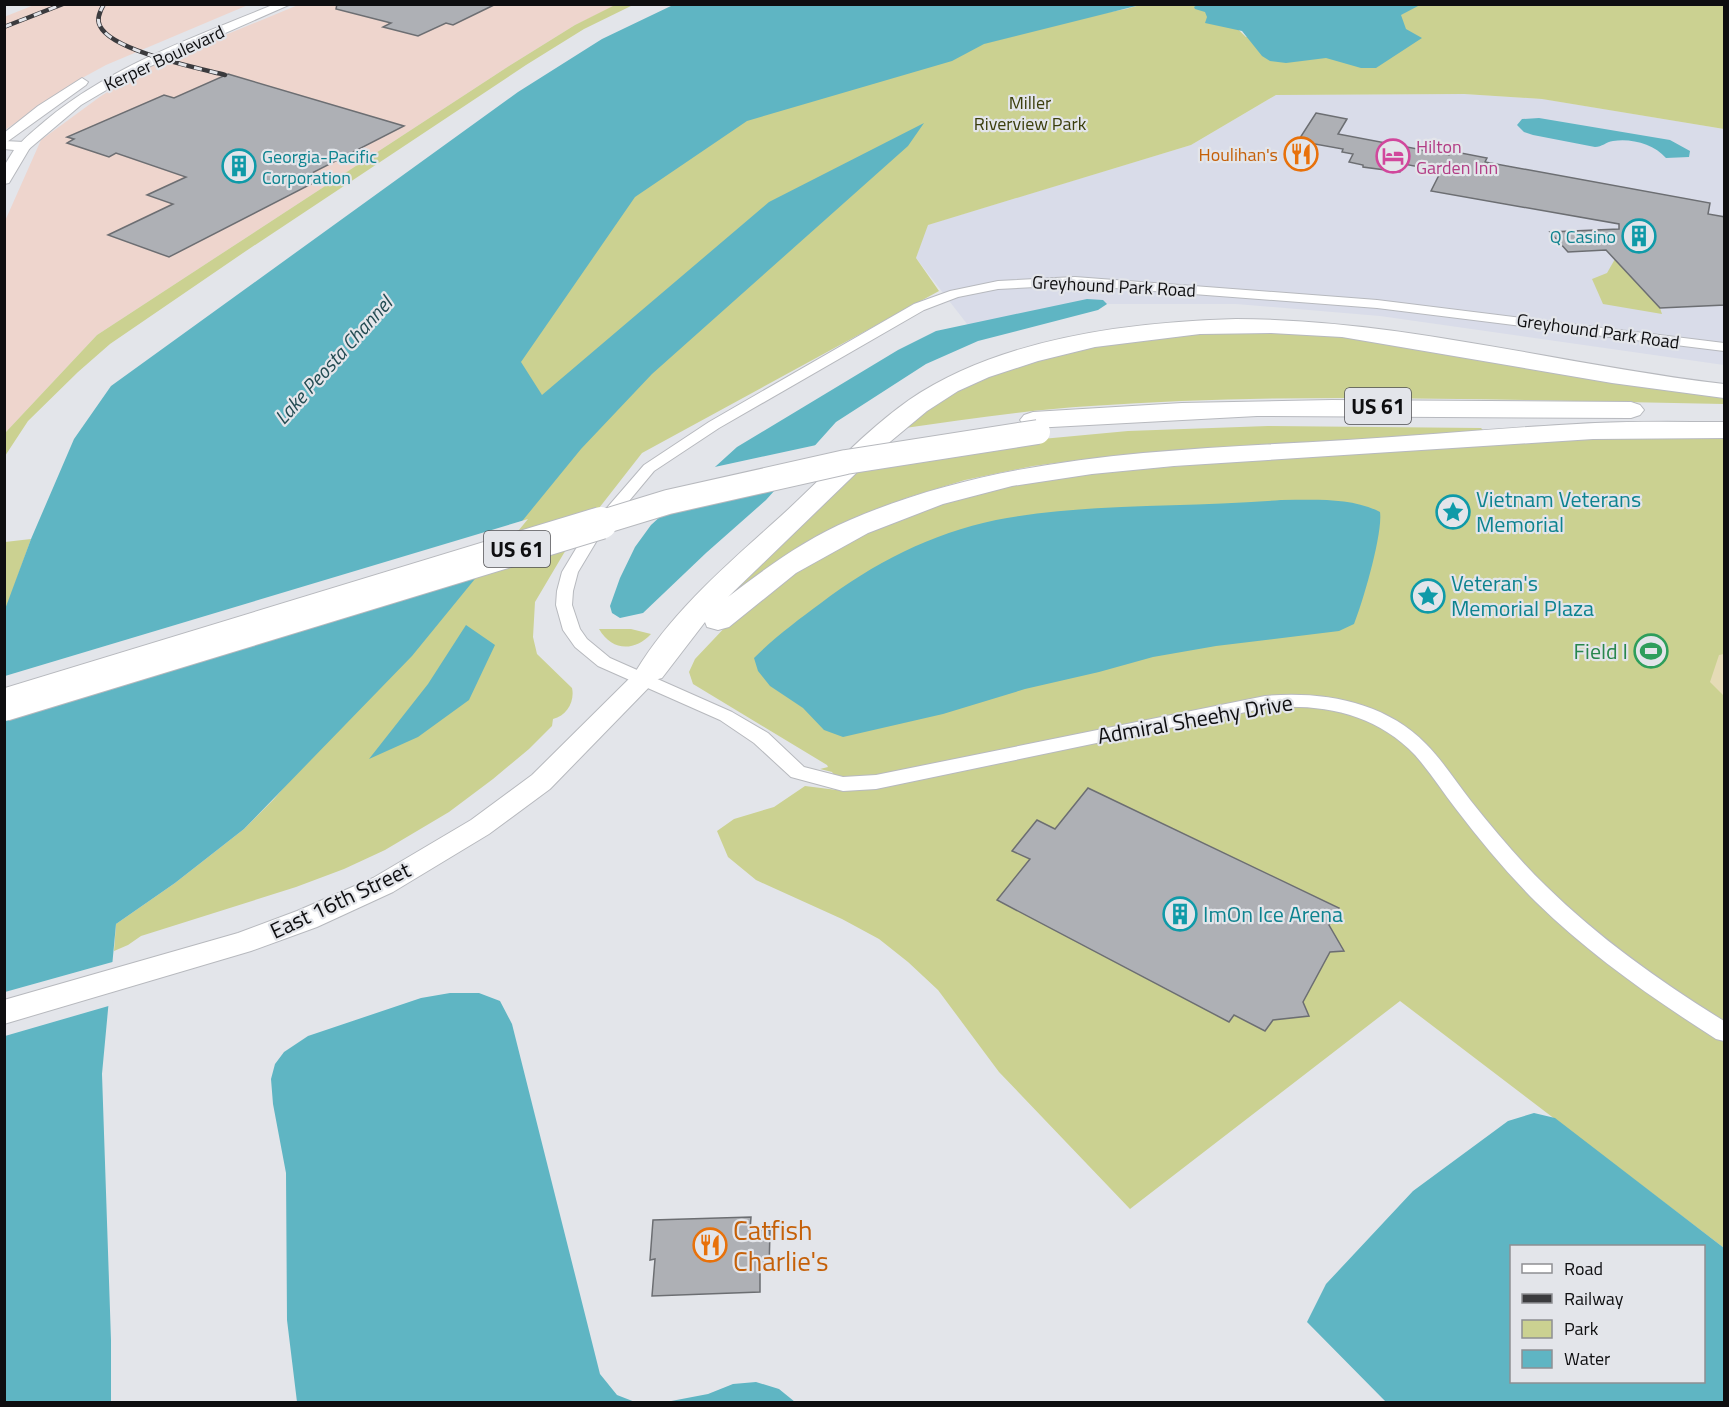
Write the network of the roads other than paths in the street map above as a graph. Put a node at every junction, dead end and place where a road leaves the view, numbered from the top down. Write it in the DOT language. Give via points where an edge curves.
graph roads {
  1 [pos="258,4"];
  2 [pos="286,4"];
  3 [pos="108,68"];
  4 [pos="93,76"];
  5 [pos="4,140"];
  6 [pos="4,145"];
  7 [pos="24,146"];
  8 [pos="4,180"];
  9 [pos="1725,347"];
  10 [pos="1725,391"];
  11 [pos="1725,411"];
  12 [pos="1725,424"];
  13 [pos="1035,426"];
  14 [pos="1725,430"];
  15 [pos="647,676"];
  16 [pos="4,686"];
  17 [pos="4,705"];
  18 [pos="4,1012"];
  19 [pos="1725,1032"];
  1 -- 3 [label="street, Kerper Boulevard"];
  2 -- 7 [label="street, Kerper Boulevard" via="145,63 105,84"];
  4 -- 5 [label="street, Kerper Boulevard"];
  6 -- 7 [label="main road"];
  7 -- 8 [label="main road, Kerper Boulevard"];
  9 -- 15 [label="street, Greyhound Park Road" via="1377,304 1107,283 1024,282 955,294 896,319 677,448 650,468 609,513 570,572 564,605 581,643 604,662"];
  10 -- 15 [label="highway" via="1345,330 1287,326 1139,332 1039,353 938,392 896,422 668,644"];
  11 -- 13 [label="highway, US 61" via="1282,406 1193,408"];
  12 -- 13 [label="highway, US 61" via="1279,419"];
  13 -- 16 [label="highway, US 61" via="974,426 844,448 667,488"];
  13 -- 17 [label="highway, US 61, bridge" via="856,460 668,502"];
  14 -- 15 [label="highway" via="1531,434 1215,456 1064,468 983,483 900,508 802,555 741,599 684,651"];
  15 -- 18 [label="main road, East 16th Street" via="541,782 480,827 383,885 241,943"];
  15 -- 19 [label="street, Admiral Sheehy Drive" via="761,738 798,772 843,784 876,782 1265,702 1318,701 1354,709 1387,723 1419,748 1513,865 1568,919 1630,969"];
}
